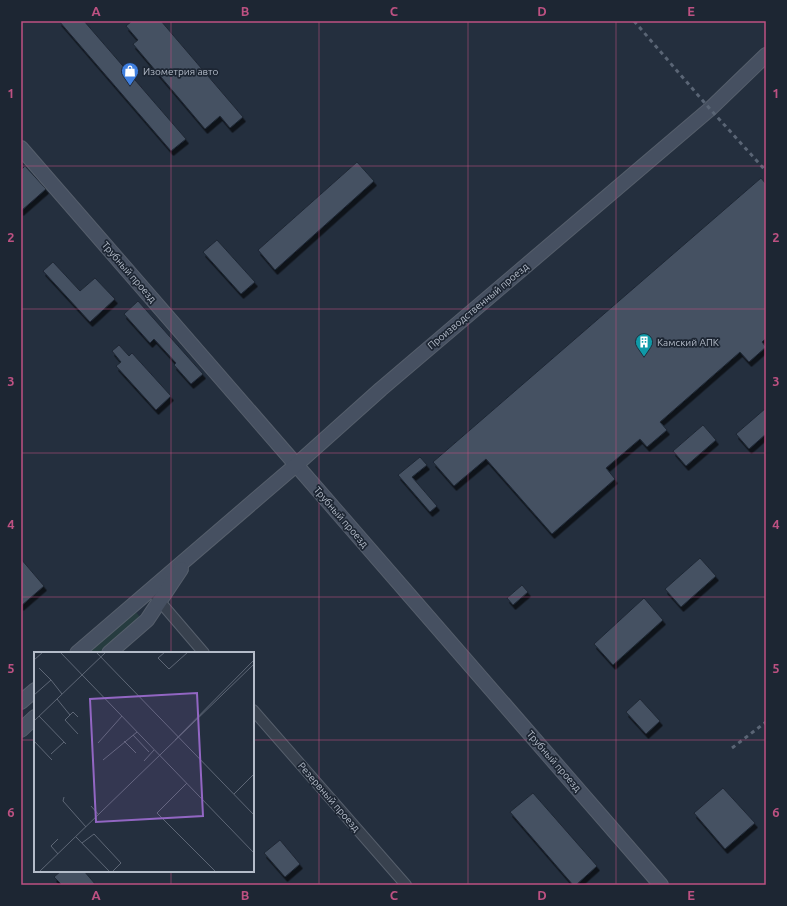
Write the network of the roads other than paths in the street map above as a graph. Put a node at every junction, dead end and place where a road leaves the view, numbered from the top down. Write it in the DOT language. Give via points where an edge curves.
graph roads {
  1 [pos="766,55"];
  2 [pos="21,148"];
  3 [pos="296,465"];
  4 [pos="189,557"];
  5 [pos="150,590"];
  6 [pos="160,602"];
  7 [pos="79,652"];
  8 [pos="110,652"];
  9 [pos="203,652"];
  10 [pos="34,691"];
  11 [pos="21,702"];
  12 [pos="254,711"];
  13 [pos="34,718"];
  14 [pos="21,730"];
  15 [pos="406,885"];
  16 [pos="661,885"];
  1 -- 3 [label="street, Производственный проезд" via="710,109 381,389"];
  2 -- 3 [label="street, Трубный проезд"];
  3 -- 4 [label="street, Производственный проезд"];
  3 -- 16 [label="street, Трубный проезд"];
  4 -- 5 [label="street, Производственный проезд"];
  4 -- 6 [label="street, Производственный проезд"];
  5 -- 6 [label="street"];
  5 -- 7 [label="street, Производственный проезд"];
  6 -- 8 [label="street, Производственный проезд" via="147,620"];
  6 -- 9 [label="street"];
  10 -- 11 [label="street"];
  12 -- 15 [label="street, Резервный проезд"];
  13 -- 14 [label="street"];
}
